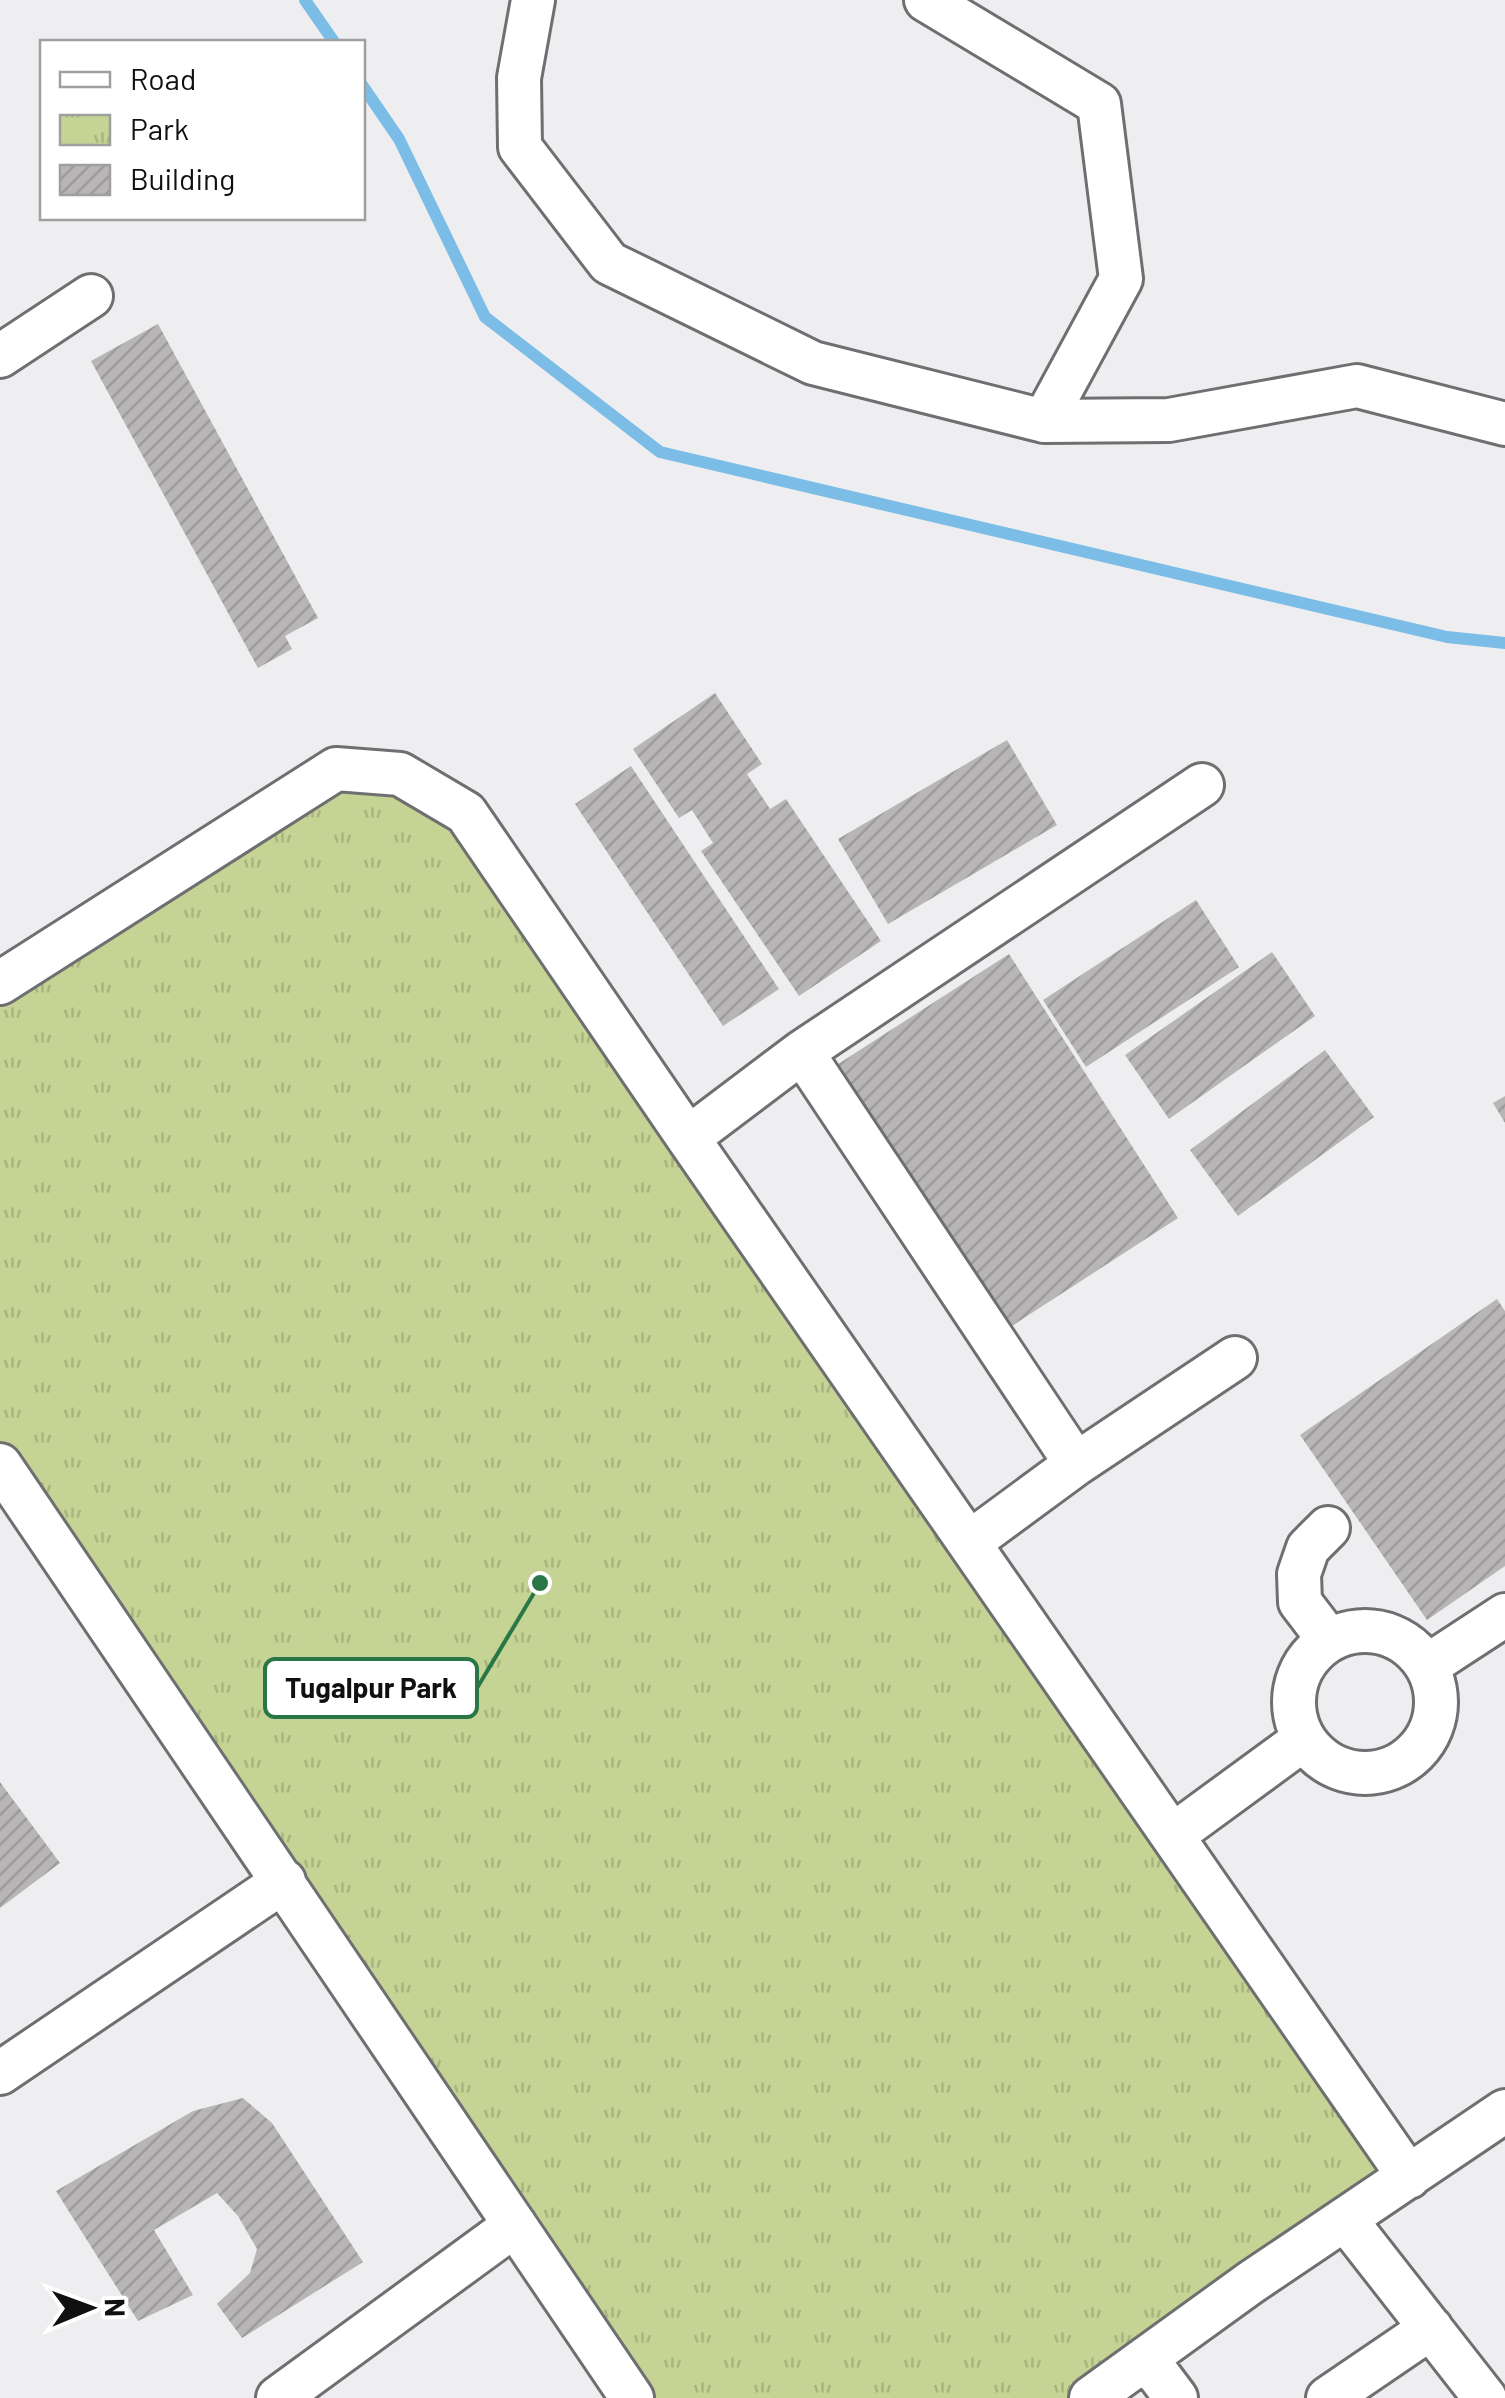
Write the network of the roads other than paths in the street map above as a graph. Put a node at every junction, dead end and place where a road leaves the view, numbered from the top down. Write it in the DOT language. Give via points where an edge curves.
graph roads {
  1 [pos="533,0"];
  2 [pos="926,0"];
  3 [pos="91,296"];
  4 [pos="0,356"];
  5 [pos="1044,420"];
  6 [pos="1505,424"];
  7 [pos="1202,785"];
  8 [pos="0,983"];
  9 [pos="802,1052"];
  10 [pos="688,1138"];
  11 [pos="1235,1358"];
  12 [pos="1076,1464"];
  13 [pos="0,1465"];
  14 [pos="1328,1528"];
  15 [pos="970,1542"];
  16 [pos="1505,1615"];
  17 [pos="1329,1640"];
  18 [pos="1427,1666"];
  19 [pos="1304,1739"];
  20 [pos="1173,1835"];
  21 [pos="284,1882"];
  22 [pos="0,2073"];
  23 [pos="1505,2112"];
  24 [pos="1408,2176"];
  25 [pos="1345,2220"];
  26 [pos="515,2225"];
  27 [pos="1431,2328"];
  28 [pos="1146,2358"];
  29 [pos="278,2398"];
  30 [pos="632,2398"];
  31 [pos="1091,2398"];
  32 [pos="1176,2398"];
  33 [pos="1328,2398"];
  34 [pos="1485,2398"];
  1 -- 5 [label="street" via="519,78 520,147 610,263 812,363"];
  2 -- 5 [label="street" via="1099,104 1121,280"];
  3 -- 4 [label="street"];
  5 -- 6 [label="street" via="1169,420 1357,386"];
  7 -- 9 [label="street"];
  8 -- 10 [label="street" via="336,768 400,774 466,813"];
  9 -- 10 [label="street"];
  9 -- 12 [label="street"];
  10 -- 15 [label="street"];
  11 -- 12 [label="street"];
  12 -- 15 [label="street"];
  13 -- 21 [label="street"];
  14 -- 17 [label="street" via="1308,1548 1299,1574 1300,1602"];
  15 -- 20 [label="street"];
  16 -- 18 [label="street"];
  17 -- 18 [label="street" via="1356,1630 1384,1632 1409,1644"];
  17 -- 19 [label="street" via="1308,1658 1296,1684 1294,1712"];
  18 -- 19 [label="street" via="1436,1692 1435,1720 1422,1746 1402,1764 1375,1774 1348,1772 1322,1760"];
  19 -- 20 [label="street"];
  20 -- 24 [label="street"];
  21 -- 22 [label="street"];
  21 -- 26 [label="street"];
  23 -- 24 [label="street"];
  24 -- 25 [label="street"];
  25 -- 27 [label="street"];
  25 -- 28 [label="street"];
  26 -- 29 [label="street"];
  26 -- 30 [label="street"];
  27 -- 33 [label="street"];
  27 -- 34 [label="street"];
  28 -- 31 [label="street"];
  28 -- 32 [label="street"];
}
